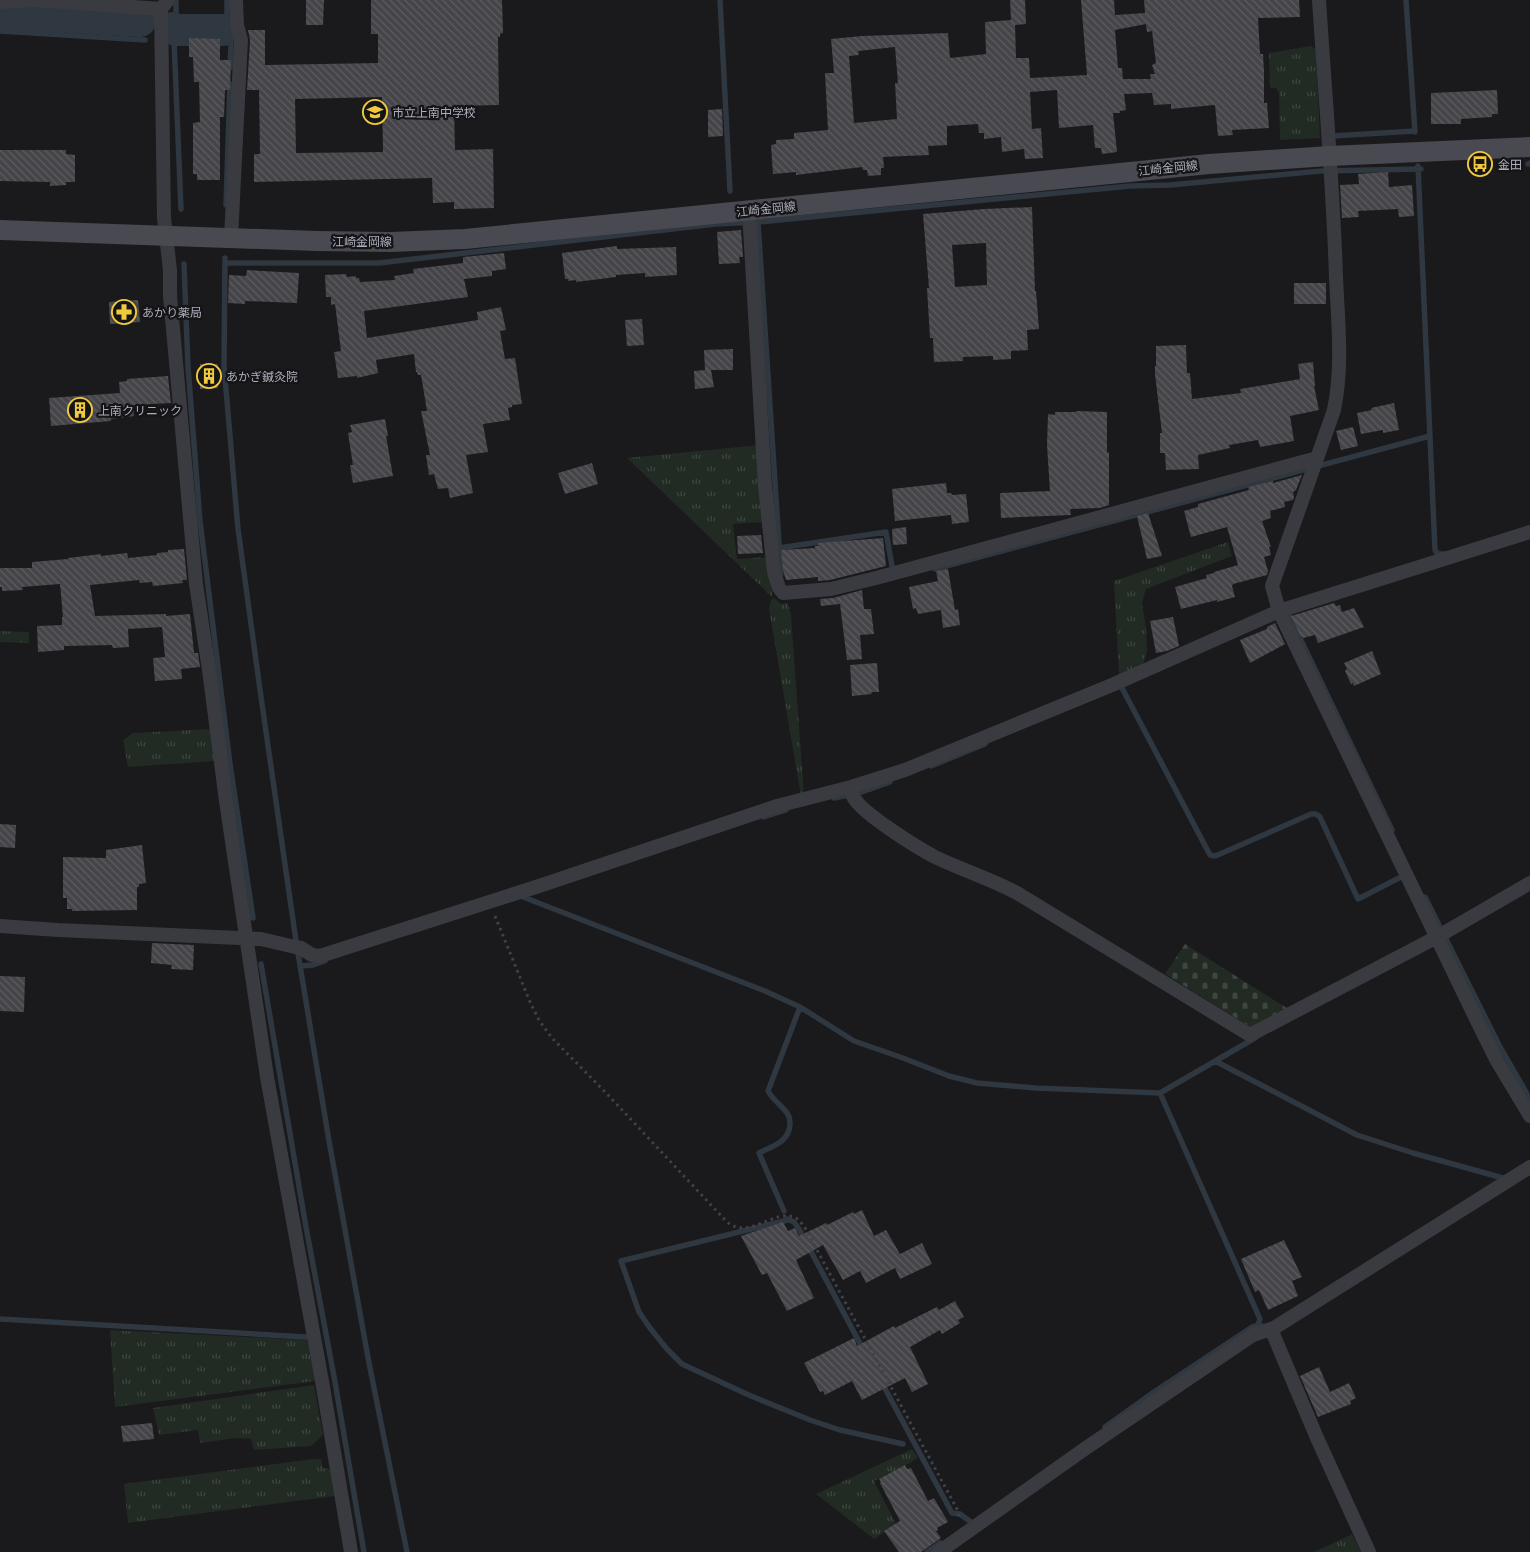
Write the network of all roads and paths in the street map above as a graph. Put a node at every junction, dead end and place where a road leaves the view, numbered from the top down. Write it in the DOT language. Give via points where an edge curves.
graph roads {
  1 [pos="236,0"];
  2 [pos="1320,0"];
  3 [pos="0,2"];
  4 [pos="165,4"];
  5 [pos="1530,147"];
  6 [pos="1330,166"];
  7 [pos="749,218"];
  8 [pos="0,230"];
  9 [pos="166,236"];
  10 [pos="231,238"];
  11 [pos="1314,464"];
  12 [pos="1530,532"];
  13 [pos="1280,614"];
  14 [pos="852,793"];
  15 [pos="1530,883"];
  16 [pos="493,910"];
  17 [pos="0,926"];
  18 [pos="1441,935"];
  19 [pos="247,938"];
  20 [pos="1530,1116"];
  21 [pos="1530,1167"];
  22 [pos="1267,1331"];
  23 [pos="958,1513"];
  24 [pos="352,1552"];
  25 [pos="939,1552"];
  26 [pos="1369,1552"];
  1 -- 10 [label="street" via="241,40"];
  2 -- 6 [label="street"];
  3 -- 4 [label="street"];
  4 -- 9 [label="street"];
  5 -- 6 [label="main road, 江崎金岡線"];
  6 -- 7 [label="main road, 江崎金岡線" via="1209,164"];
  6 -- 11 [label="street" via="1339,370 1334,410"];
  7 -- 10 [label="main road, 江崎金岡線" via="391,242"];
  7 -- 11 [label="street" via="768,515 774,572 783,593 831,589"];
  8 -- 9 [label="main road, 江崎金岡線"];
  9 -- 10 [label="main road, 江崎金岡線"];
  9 -- 19 [label="street" via="196,584"];
  11 -- 13 [label="street" via="1272,586"];
  12 -- 13 [label="street"];
  13 -- 14 [label="street"];
  13 -- 18 [label="street"];
  14 -- 18 [label="street" via="866,811 934,856 1017,893 1250,1035"];
  14 -- 19 [label="street" via="777,806 320,956 298,948"];
  15 -- 18 [label="street"];
  16 -- 23 [label="path" via="530,1002 552,1038 727,1222 737,1228 747,1228 790,1216 804,1226"];
  17 -- 19 [label="street"];
  18 -- 20 [label="street" via="1479,1025"];
  19 -- 24 [label="street" via="266,1077"];
  21 -- 22 [label="street"];
  22 -- 25 [label="street" via="1253,1335"];
  22 -- 26 [label="street"];
}
